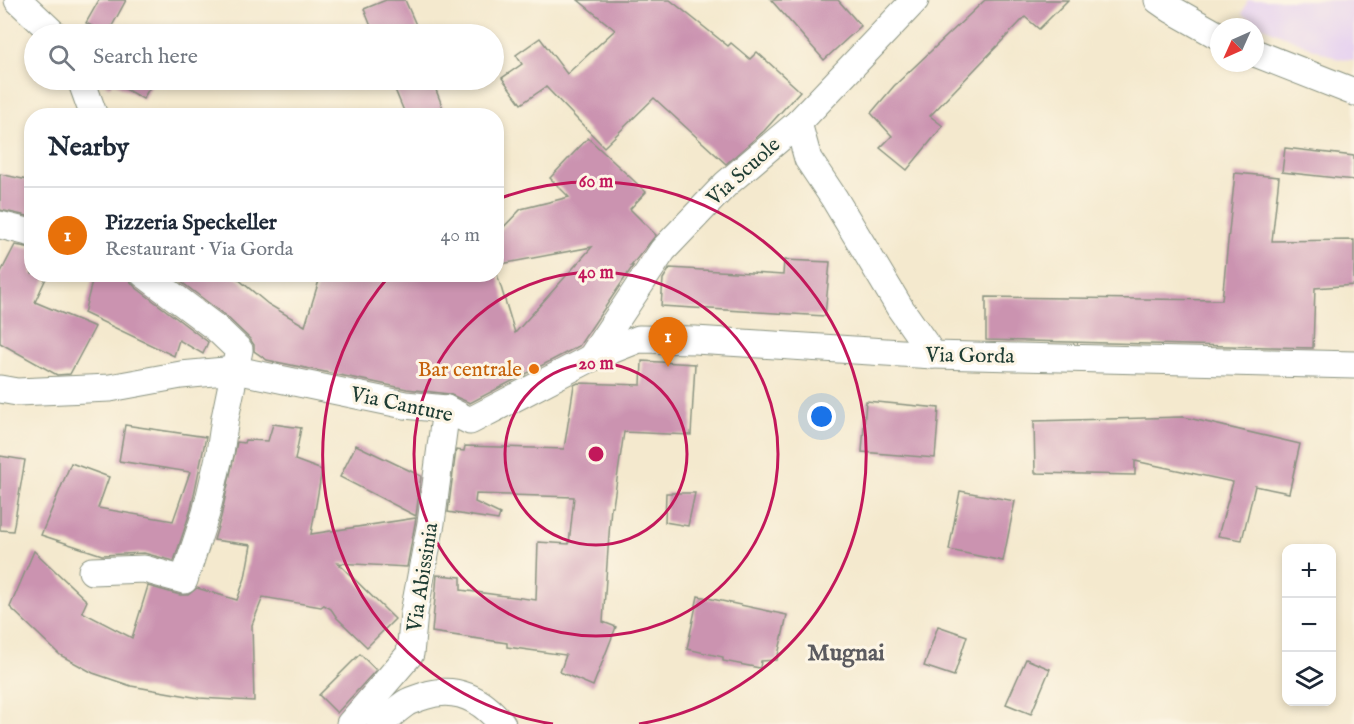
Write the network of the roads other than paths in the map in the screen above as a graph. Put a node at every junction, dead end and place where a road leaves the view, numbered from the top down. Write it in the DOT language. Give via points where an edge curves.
graph roads {
  1 [pos="18,0"];
  2 [pos="915,0"];
  3 [pos="1158,0"];
  4 [pos="43,24"];
  5 [pos="1210,31"];
  6 [pos="1264,58"];
  7 [pos="85,90"];
  8 [pos="1354,93"];
  9 [pos="91,108"];
  10 [pos="798,123"];
  11 [pos="0,225"];
  12 [pos="24,231"];
  13 [pos="155,282"];
  14 [pos="933,355"];
  15 [pos="591,358"];
  16 [pos="1354,365"];
  17 [pos="236,370"];
  18 [pos="0,389"];
  19 [pos="446,409"];
  20 [pos="92,571"];
  21 [pos="350,724"];
  22 [pos="380,724"];
  23 [pos="502,724"];
  1 -- 4 [label="street"];
  2 -- 10 [label="street, Via Scuole"];
  3 -- 5 [label="street"];
  6 -- 8 [label="street"];
  7 -- 9 [label="street"];
  10 -- 14 [label="street" via="808,159"];
  10 -- 15 [label="street, Via Scuole" via="726,184 663,250"];
  11 -- 12 [label="street"];
  13 -- 17 [label="street" via="239,350"];
  14 -- 15 [label="street, Via Gorda" via="639,339"];
  14 -- 16 [label="street, Via Gorda"];
  15 -- 19 [label="street, Via Canture" via="470,421"];
  17 -- 18 [label="street, Via Canture" via="110,387 17,392"];
  17 -- 19 [label="street, Via Canture" via="405,405"];
  17 -- 20 [label="street" via="206,513 184,580 144,569"];
  19 -- 21 [label="street, Via Abissinia" via="410,654"];
  22 -- 23 [label="street" via="408,702 432,693 455,692 475,698"];
}
